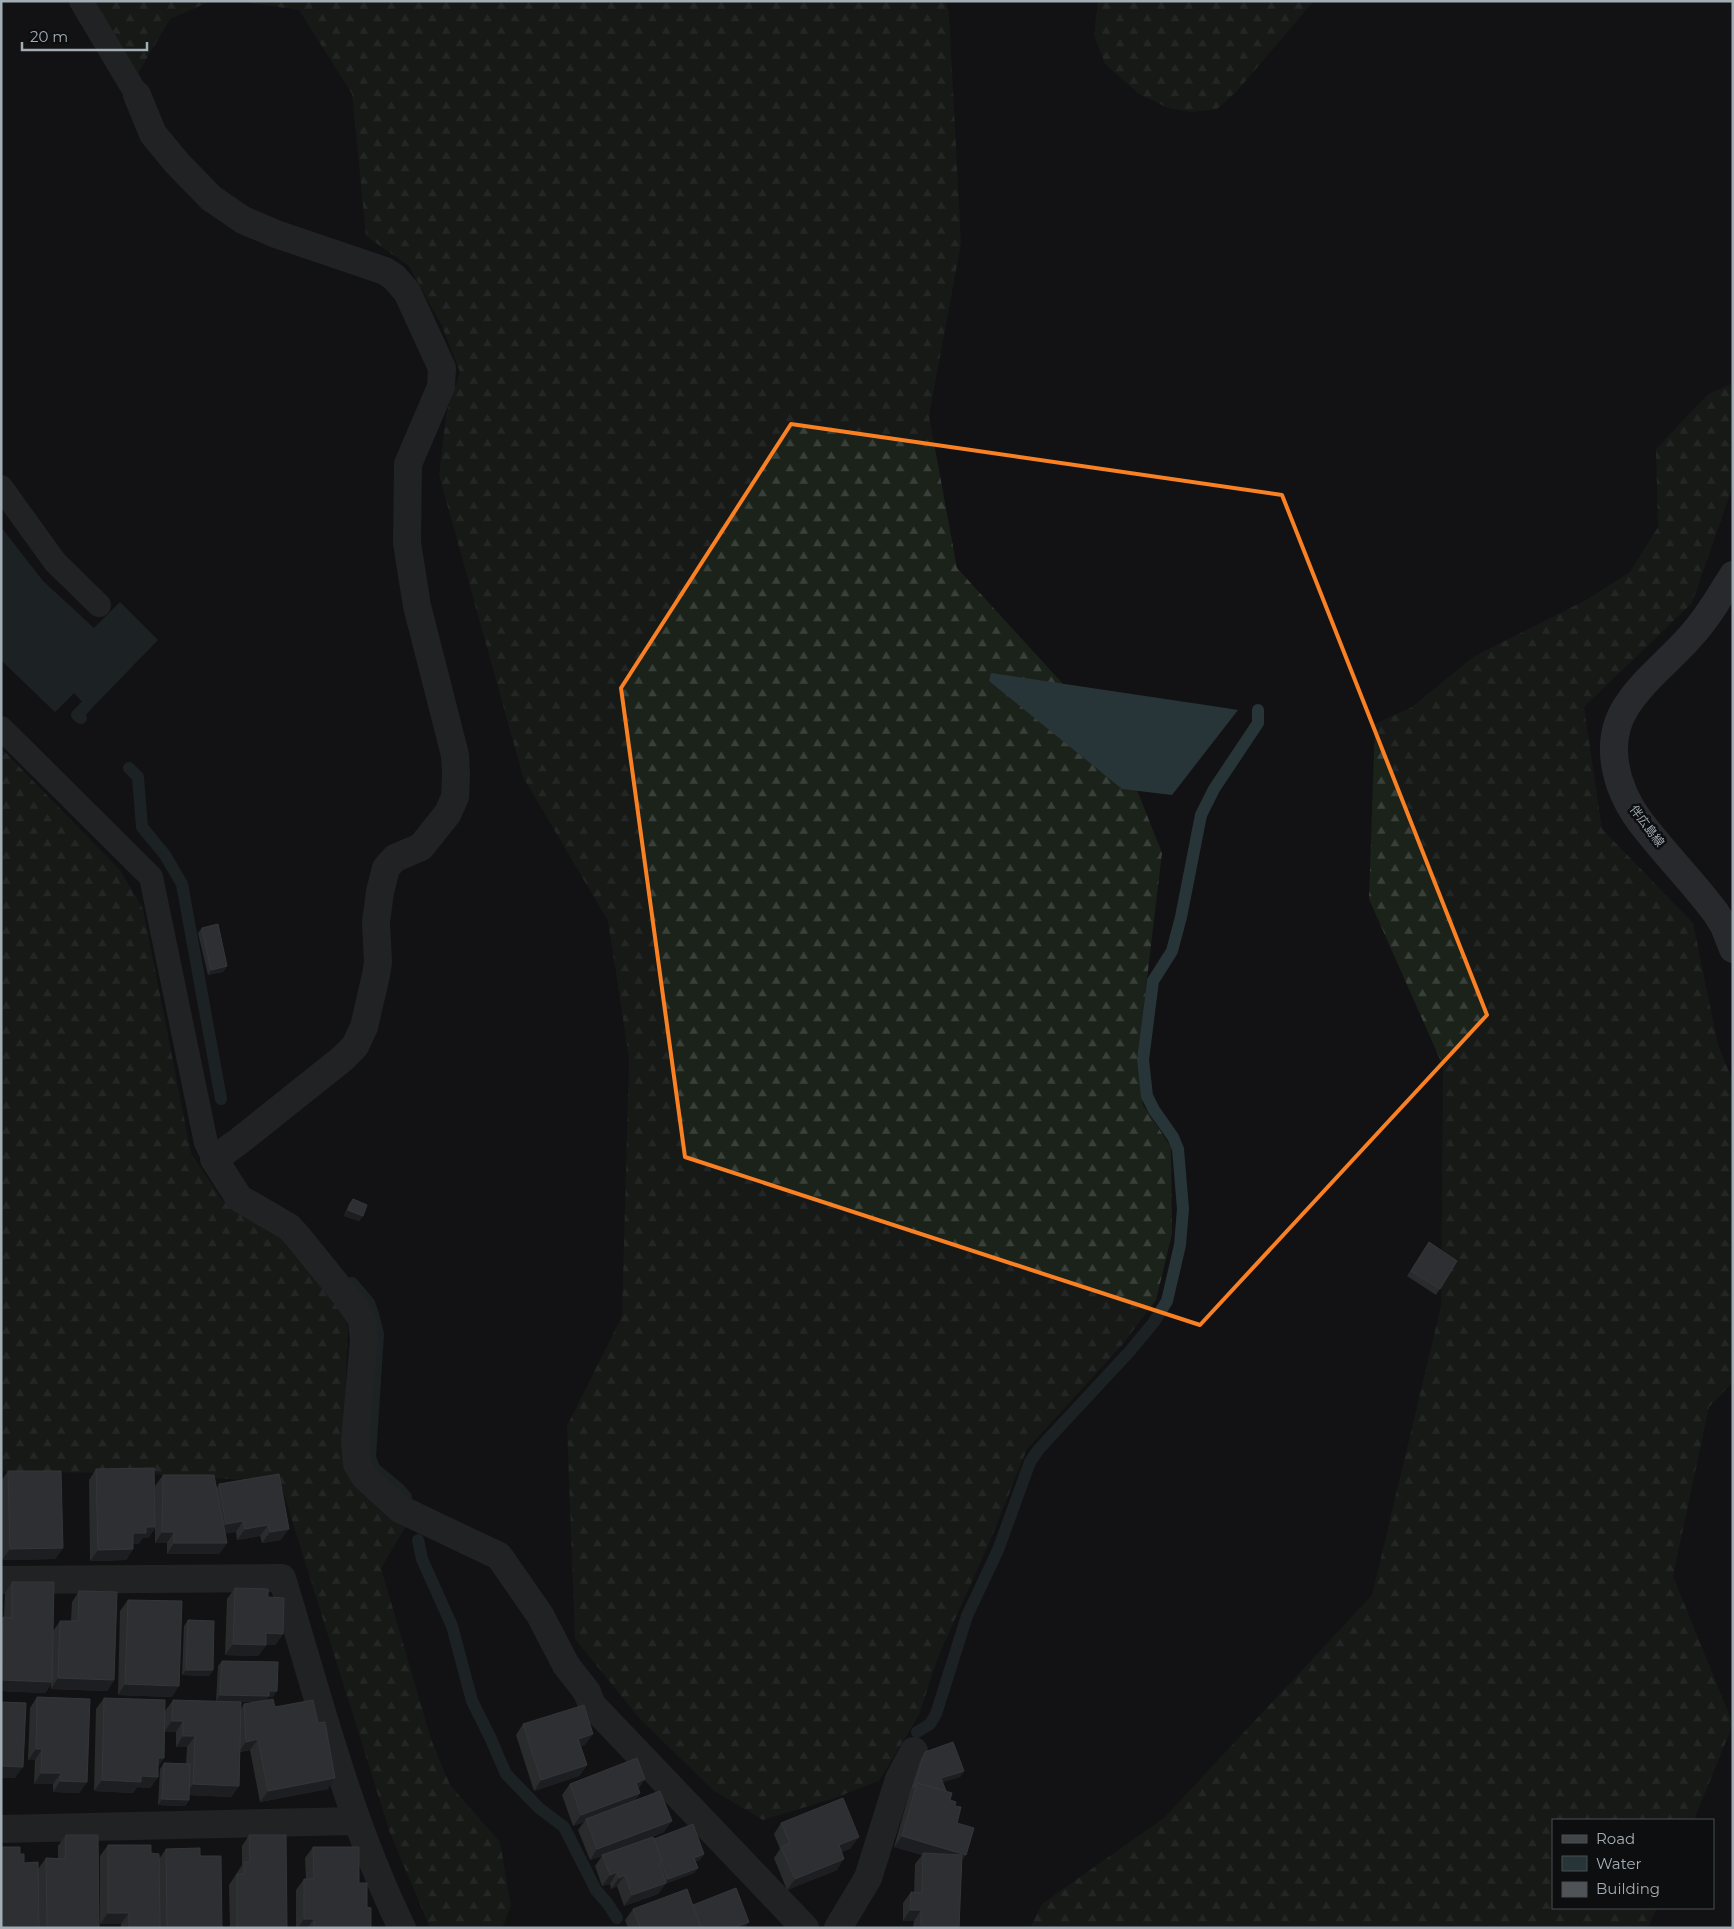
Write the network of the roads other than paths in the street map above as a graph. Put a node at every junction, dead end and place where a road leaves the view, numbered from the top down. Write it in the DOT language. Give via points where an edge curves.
graph roads {
  1 [pos="81,1"];
  2 [pos="137,95"];
  3 [pos="1,487"];
  4 [pos="1733,575"];
  5 [pos="99,605"];
  6 [pos="1,728"];
  7 [pos="1733,949"];
  8 [pos="214,1159"];
  9 [pos="1,1580"];
  10 [pos="914,1750"];
  11 [pos="356,1821"];
  12 [pos="1,1829"];
  13 [pos="402,1928"];
  14 [pos="804,1928"];
  15 [pos="838,1928"];
  1 -- 2 [label="lane"];
  2 -- 8 [label="street" via="153,134 177,164 212,198 243,220 394,277 407,292 442,368 441,386 408,464 407,543 417,606 455,755 455,797 448,813 421,847 396,858 386,868 376,922 376,975 364,1027 355,1046"];
  3 -- 5 [label="lane" via="55,562"];
  4 -- 7 [label="main road, 伴広島線" via="1691,636 1626,706 1615,734 1614,749 1618,780 1627,800 1716,913"];
  6 -- 8 [label="lane" via="151,877 206,1143"];
  8 -- 14 [label="street" via="239,1198 289,1227 362,1320 364,1340 355,1442 357,1464 364,1478 400,1509 499,1556 540,1615 592,1705"];
  9 -- 11 [label="street" via="282,1578"];
  10 -- 15 [label="street" via="899,1779 868,1878"];
  11 -- 12 [label="street"];
  11 -- 13 [label="street" via="382,1889"];
}
